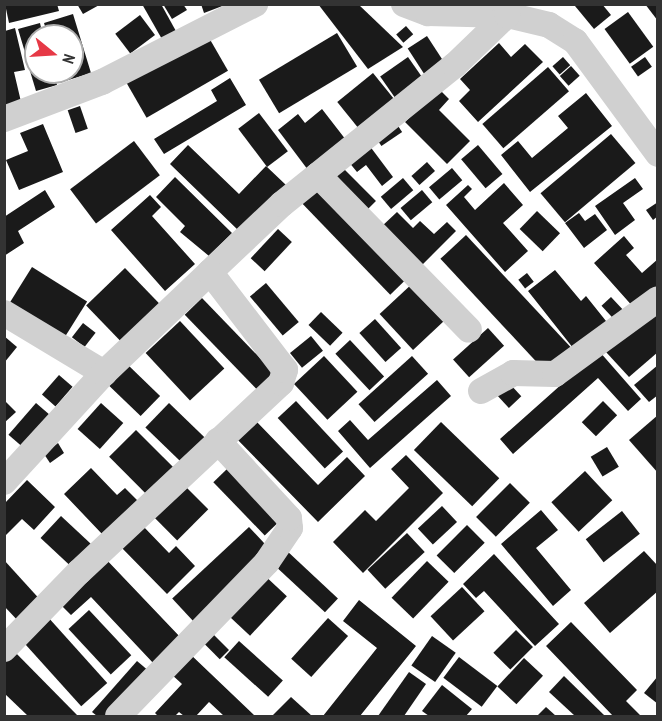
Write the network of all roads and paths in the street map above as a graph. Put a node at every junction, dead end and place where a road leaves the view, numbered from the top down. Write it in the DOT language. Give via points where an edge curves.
graph roads {
  1 [pos="255,4"];
  2 [pos="404,4"];
  3 [pos="508,10"];
  4 [pos="4,119"];
  5 [pos="657,154"];
  6 [pos="318,175"];
  7 [pos="210,272"];
  8 [pos="657,299"];
  9 [pos="4,313"];
  10 [pos="469,330"];
  11 [pos="104,373"];
  12 [pos="481,391"];
  13 [pos="218,441"];
  14 [pos="4,482"];
  15 [pos="4,649"];
  16 [pos="118,717"];
  1 -- 4 [label="street" via="111,78"];
  2 -- 3 [label="street" via="428,13"];
  3 -- 5 [label="street" via="549,25 575,41"];
  3 -- 6 [label="street" via="455,65"];
  6 -- 7 [label="street"];
  6 -- 10 [label="street"];
  7 -- 11 [label="street"];
  7 -- 13 [label="street" via="285,370 280,383"];
  8 -- 12 [label="street" via="555,374 513,373"];
  9 -- 11 [label="street"];
  11 -- 14 [label="street"];
  13 -- 15 [label="street"];
  13 -- 16 [label="street" via="289,518 290,528 267,562"];
}
